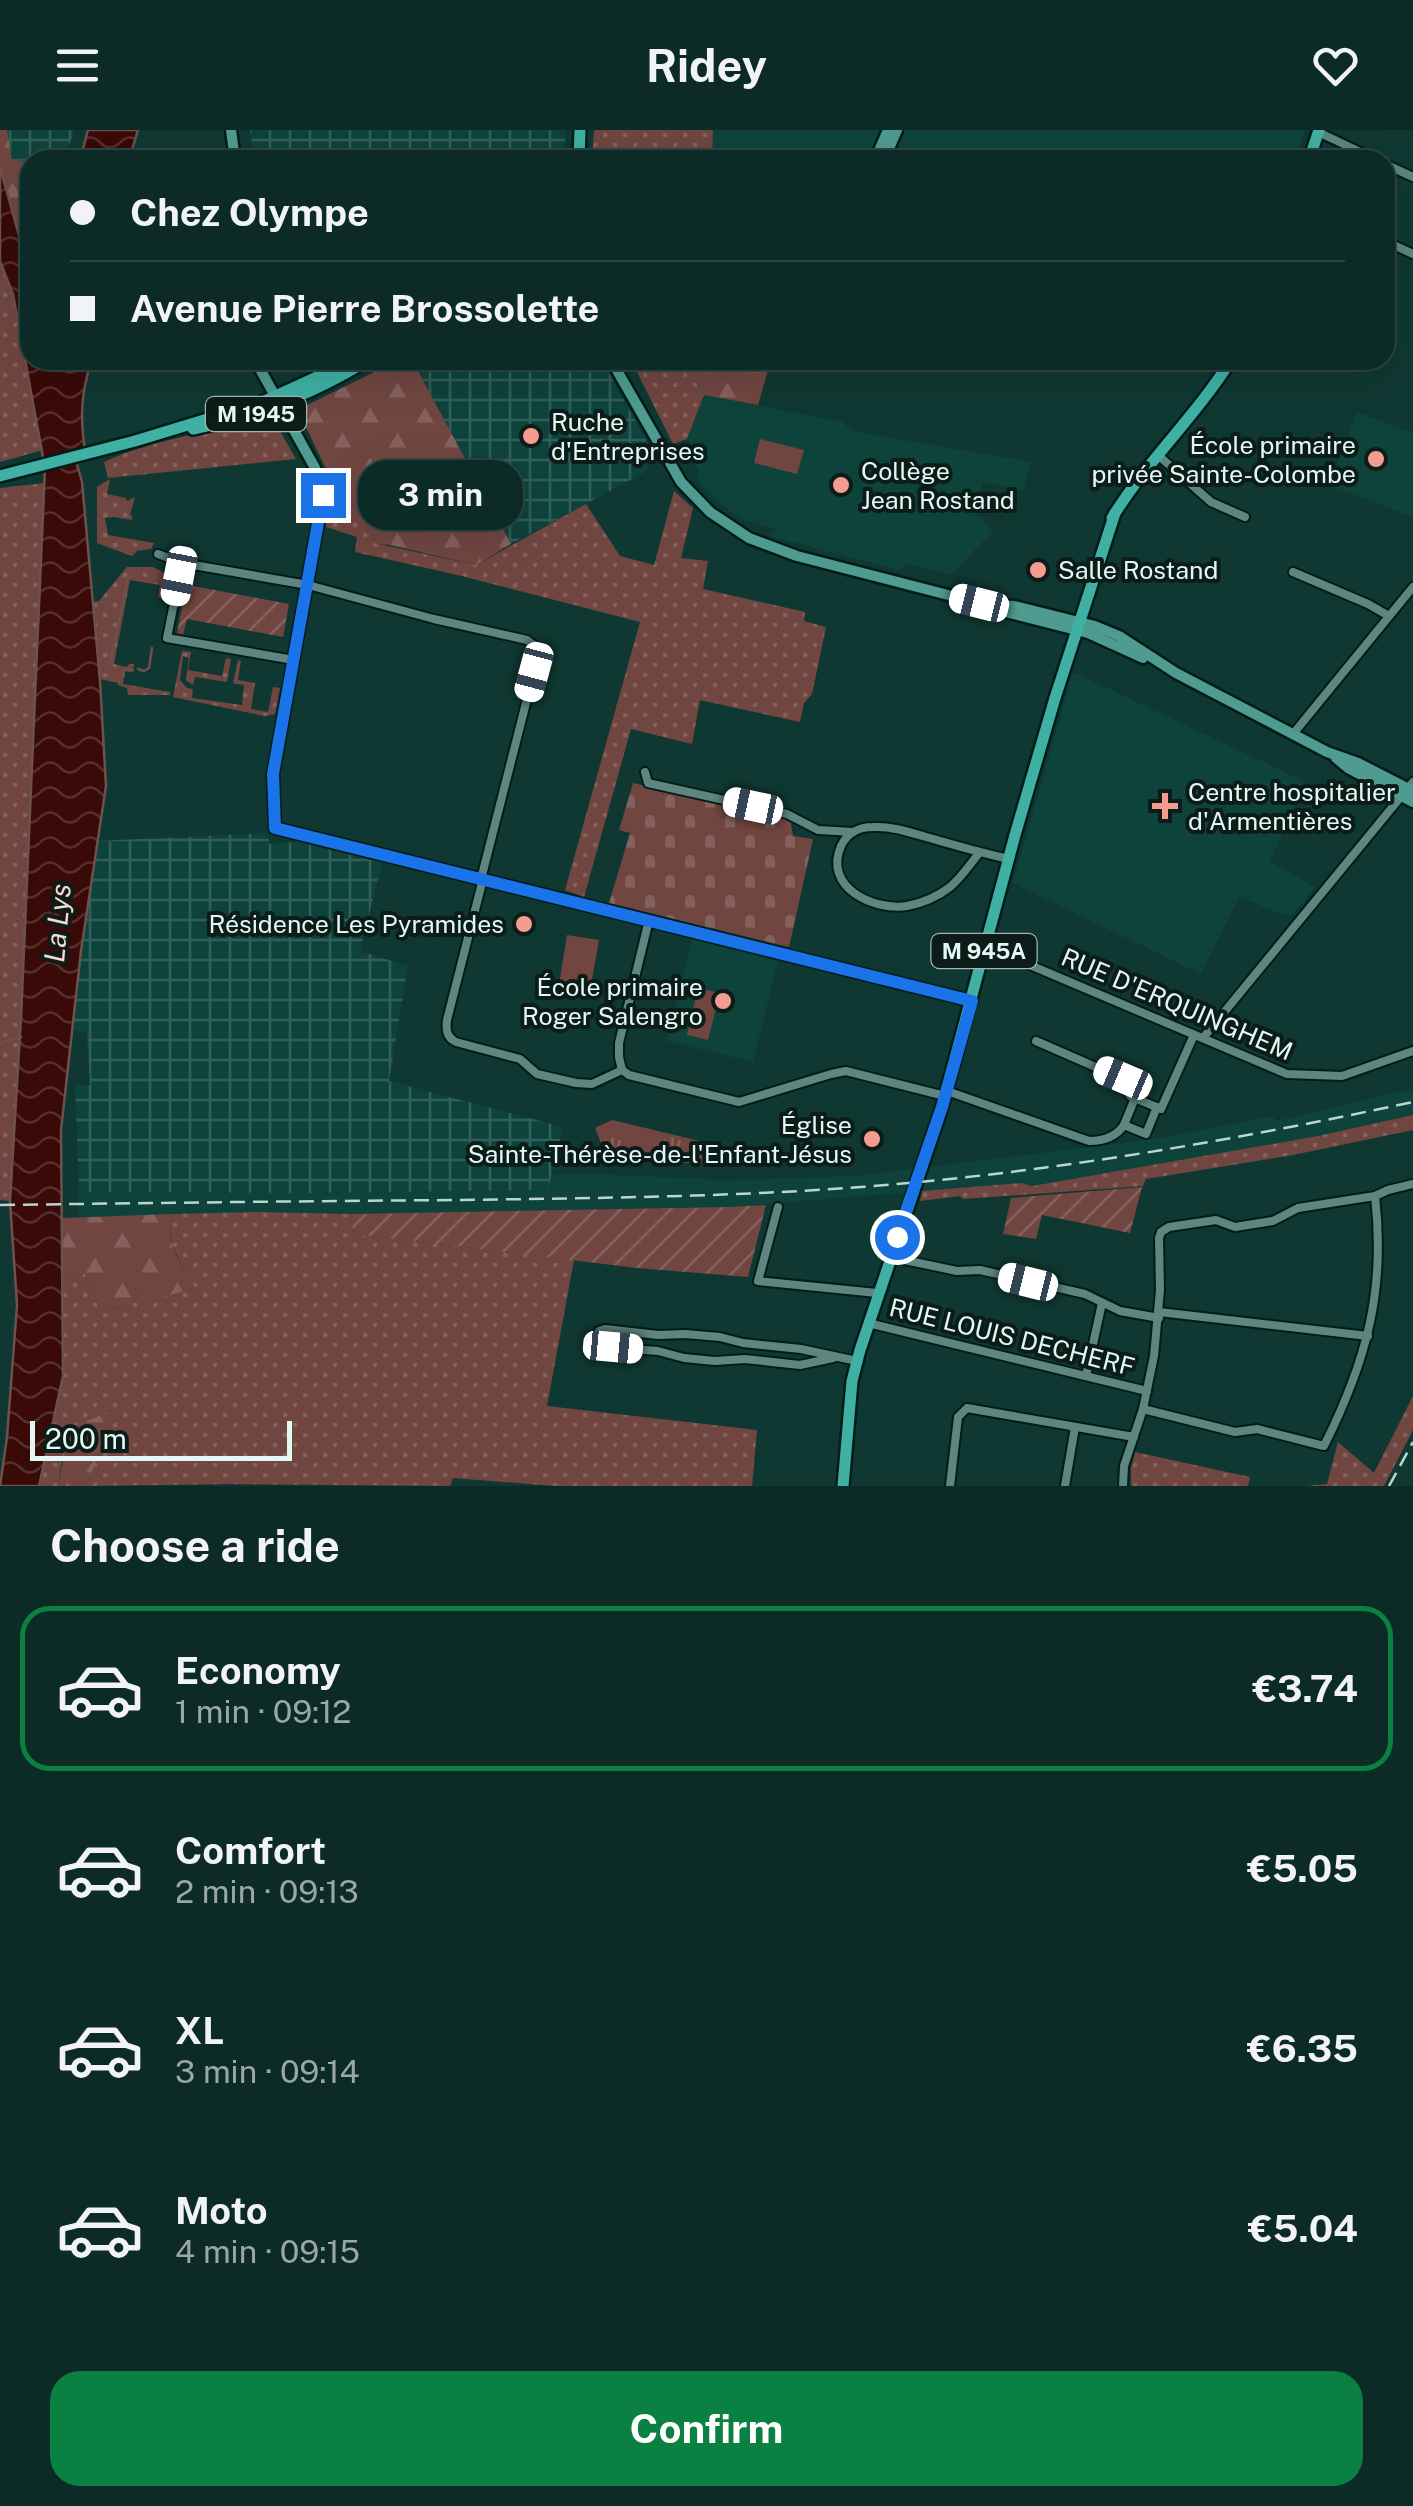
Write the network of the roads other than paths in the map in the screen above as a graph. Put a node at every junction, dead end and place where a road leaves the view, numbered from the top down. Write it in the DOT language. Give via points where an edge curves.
graph roads {
  1 [pos="1319,131"];
  2 [pos="1358,150"];
  3 [pos="260,370"];
  4 [pos="336,370"];
  5 [pos="346,370"];
  6 [pos="619,370"];
  7 [pos="1224,370"];
  8 [pos="277,402"];
  9 [pos="1158,456"];
  10 [pos="0,476"];
  11 [pos="1245,516"];
  12 [pos="158,554"];
  13 [pos="182,563"];
  14 [pos="1293,572"];
  15 [pos="308,585"];
  16 [pos="1413,586"];
  17 [pos="1389,616"];
  18 [pos="1076,625"];
  19 [pos="294,660"];
  20 [pos="1293,734"];
  21 [pos="645,772"];
  22 [pos="1410,792"];
  23 [pos="853,832"];
  24 [pos="980,852"];
  25 [pos="1009,859"];
  26 [pos="482,879"];
  27 [pos="649,920"];
  28 [pos="986,946"];
  29 [pos="972,1001"];
  30 [pos="1198,1036"];
  31 [pos="1036,1041"];
  32 [pos="1413,1051"];
  33 [pos="622,1070"];
  34 [pos="946,1093"];
  35 [pos="1135,1098"];
  36 [pos="1159,1108"];
  37 [pos="1124,1125"];
  38 [pos="1413,1184"];
  39 [pos="1375,1196"];
  40 [pos="778,1207"];
  41 [pos="890,1257"];
  42 [pos="877,1294"];
  43 [pos="1102,1303"];
  44 [pos="1159,1315"];
  45 [pos="868,1323"];
  46 [pos="1368,1336"];
  47 [pos="731,1340"];
  48 [pos="834,1358"];
  49 [pos="729,1360"];
  50 [pos="857,1361"];
  51 [pos="1086,1376"];
  52 [pos="1147,1390"];
  53 [pos="1143,1409"];
  54 [pos="1075,1427"];
  55 [pos="1134,1437"];
  56 [pos="842,1486"];
  57 [pos="950,1486"];
  58 [pos="1064,1486"];
  59 [pos="1124,1486"];
  1 -- 2 [label="street"];
  3 -- 8 [label="street"];
  4 -- 8 [label="main road, M 1945"];
  5 -- 8 [label="main road, M 1945"];
  6 -- 18 [label="street" via="681,482 740,534 797,556"];
  7 -- 9 [label="main road, M 945A"];
  8 -- 10 [label="main road, M 1945" via="228,422"];
  8 -- 15 [label="street" via="323,488"];
  9 -- 11 [label="street" via="1211,502"];
  9 -- 18 [label="main road, M 945A" via="1116,513"];
  12 -- 13 [label="street"];
  13 -- 15 [label="street"];
  13 -- 19 [label="street" via="167,638"];
  14 -- 17 [label="street"];
  15 -- 19 [label="street"];
  15 -- 26 [label="street" via="536,647"];
  16 -- 17 [label="street"];
  17 -- 20 [label="street"];
  18 -- 20 [label="street"];
  18 -- 25 [label="main road, M 945A"];
  19 -- 26 [label="street" via="273,774 275,828"];
  20 -- 22 [label="street" via="1348,768"];
  21 -- 23 [label="street" via="648,783 788,814 810,828"];
  22 -- 30 [label="street"];
  23 -- 24 [label="street" via="894,828"];
  23 -- 24 [label="street" via="840,850 841,876 850,890 886,906 942,892"];
  24 -- 25 [label="street"];
  25 -- 28 [label="main road, M 945A"];
  26 -- 27 [label="street"];
  26 -- 33 [label="street" via="448,1020 450,1038 584,1085"];
  27 -- 29 [label="street"];
  27 -- 33 [label="street" via="620,1043"];
  28 -- 29 [label="main road, M 945A"];
  28 -- 30 [label="street, RUE D'ERQUINGHEM"];
  29 -- 34 [label="main road, M 945A"];
  30 -- 32 [label="street, RUE D'ERQUINGHEM" via="1297,1075 1342,1076"];
  30 -- 36 [label="street"];
  31 -- 35 [label="street" via="1123,1078"];
  33 -- 34 [label="street" via="739,1102 846,1072"];
  34 -- 37 [label="street" via="1089,1141 1108,1138"];
  34 -- 41 [label="main road, M 945A"];
  35 -- 36 [label="street"];
  35 -- 37 [label="street"];
  36 -- 37 [label="street" via="1146,1134"];
  38 -- 39 [label="street"];
  39 -- 44 [label="street" via="1301,1207 1273,1221 1168,1227 1159,1238"];
  39 -- 46 [label="street" via="1378,1274"];
  40 -- 42 [label="street" via="758,1281"];
  41 -- 42 [label="main road, M 945A"];
  41 -- 43 [label="street" via="980,1270"];
  42 -- 45 [label="main road, M 945A"];
  43 -- 44 [label="street"];
  43 -- 51 [label="street"];
  44 -- 46 [label="street"];
  44 -- 52 [label="street"];
  45 -- 50 [label="main road, M 945A"];
  45 -- 51 [label="street, RUE LOUIS DECHERF"];
  46 -- 53 [label="street" via="1324,1446"];
  47 -- 48 [label="street"];
  47 -- 49 [label="street"];
  47 -- 49 [label="street" via="608,1329 596,1337 605,1348"];
  48 -- 49 [label="street" via="804,1365"];
  48 -- 50 [label="street"];
  50 -- 56 [label="main road, M 945A"];
  51 -- 52 [label="street, RUE LOUIS DECHERF"];
  52 -- 53 [label="street"];
  53 -- 55 [label="street"];
  54 -- 55 [label="street"];
  54 -- 57 [label="street" via="967,1408 958,1417"];
  54 -- 58 [label="street"];
  55 -- 59 [label="street"];
}
